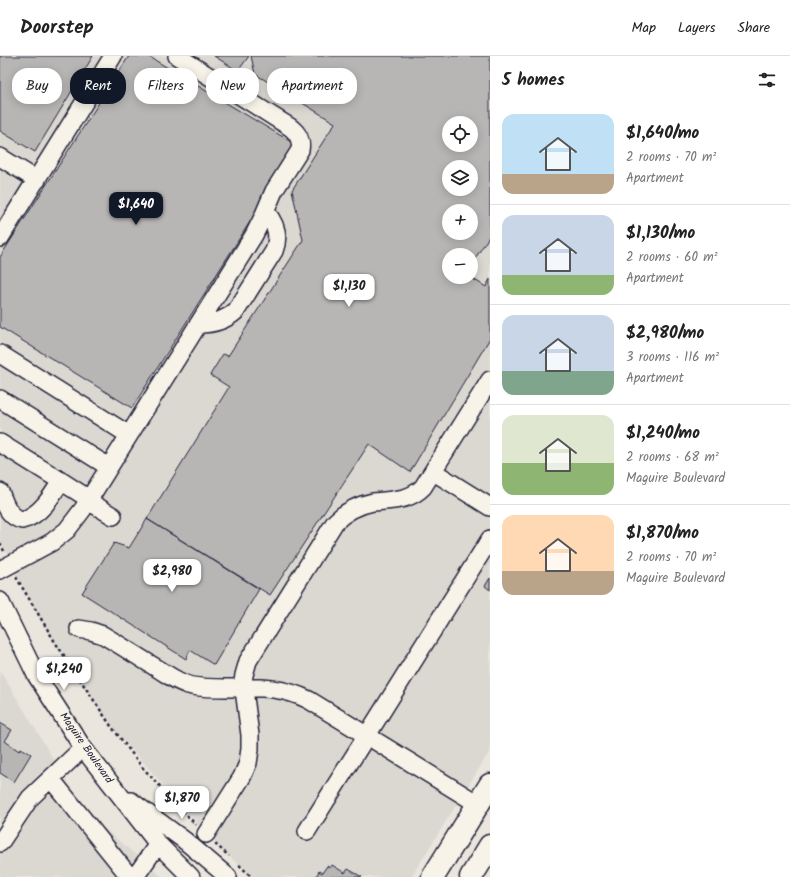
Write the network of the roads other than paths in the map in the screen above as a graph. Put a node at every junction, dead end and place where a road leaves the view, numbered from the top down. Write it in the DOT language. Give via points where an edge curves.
graph roads {
  1 [pos="113,56"];
  2 [pos="177,56"];
  3 [pos="0,157"];
  4 [pos="37,180"];
  5 [pos="266,212"];
  6 [pos="0,238"];
  7 [pos="198,324"];
  8 [pos="0,354"];
  9 [pos="490,380"];
  10 [pos="0,399"];
  11 [pos="129,435"];
  12 [pos="0,443"];
  13 [pos="109,467"];
  14 [pos="434,472"];
  15 [pos="61,481"];
  16 [pos="0,492"];
  17 [pos="89,500"];
  18 [pos="490,507"];
  19 [pos="113,516"];
  20 [pos="490,539"];
  21 [pos="0,570"];
  22 [pos="0,602"];
  23 [pos="79,629"];
  24 [pos="243,687"];
  25 [pos="366,736"];
  26 [pos="83,748"];
  27 [pos="51,779"];
  28 [pos="490,785"];
  29 [pos="115,789"];
  30 [pos="478,804"];
  31 [pos="201,830"];
  32 [pos="307,831"];
  33 [pos="184,840"];
  34 [pos="0,843"];
  35 [pos="158,844"];
  36 [pos="490,846"];
  37 [pos="205,858"];
  38 [pos="130,877"];
  39 [pos="135,877"];
  40 [pos="191,877"];
  41 [pos="228,877"];
  42 [pos="433,877"];
  43 [pos="471,877"];
  1 -- 4 [label="street"];
  2 -- 5 [label="street" via="290,127 298,135 300,150 274,191"];
  3 -- 4 [label="street"];
  4 -- 6 [label="street"];
  5 -- 7 [label="street"];
  5 -- 7 [label="street" via="277,230 274,251 231,316 216,323"];
  7 -- 11 [label="street"];
  8 -- 11 [label="street"];
  9 -- 14 [label="street"];
  10 -- 13 [label="street"];
  11 -- 13 [label="street"];
  12 -- 15 [label="street"];
  13 -- 17 [label="street"];
  14 -- 18 [label="street"];
  14 -- 24 [label="street" via="416,494 359,506 335,522 251,655 245,668"];
  15 -- 16 [label="street" via="41,509 25,520 14,517 9,512"];
  15 -- 17 [label="street"];
  17 -- 19 [label="street"];
  17 -- 21 [label="street" via="67,530 52,542"];
  20 -- 25 [label="street"];
  22 -- 26 [label="street, Maguire Boulevard" via="36,675"];
  23 -- 24 [label="street" via="103,635 182,683 216,688"];
  24 -- 25 [label="street" via="274,689 295,694"];
  24 -- 31 [label="street" via="250,735 248,763 242,777"];
  25 -- 30 [label="street"];
  25 -- 32 [label="street"];
  26 -- 27 [label="street"];
  26 -- 29 [label="street, Maguire Boulevard"];
  27 -- 34 [label="street" via="30,798"];
  27 -- 38 [label="street"];
  28 -- 30 [label="highway"];
  29 -- 33 [label="street, Maguire Boulevard"];
  29 -- 35 [label="street, Maguire Boulevard"];
  30 -- 42 [label="highway"];
  31 -- 33 [label="street"];
  31 -- 37 [label="street" via="210,846"];
  33 -- 37 [label="street, Maguire Boulevard"];
  35 -- 39 [label="street"];
  35 -- 40 [label="street, Maguire Boulevard"];
  36 -- 43 [label="highway"];
  37 -- 41 [label="street, Maguire Boulevard"];
}
